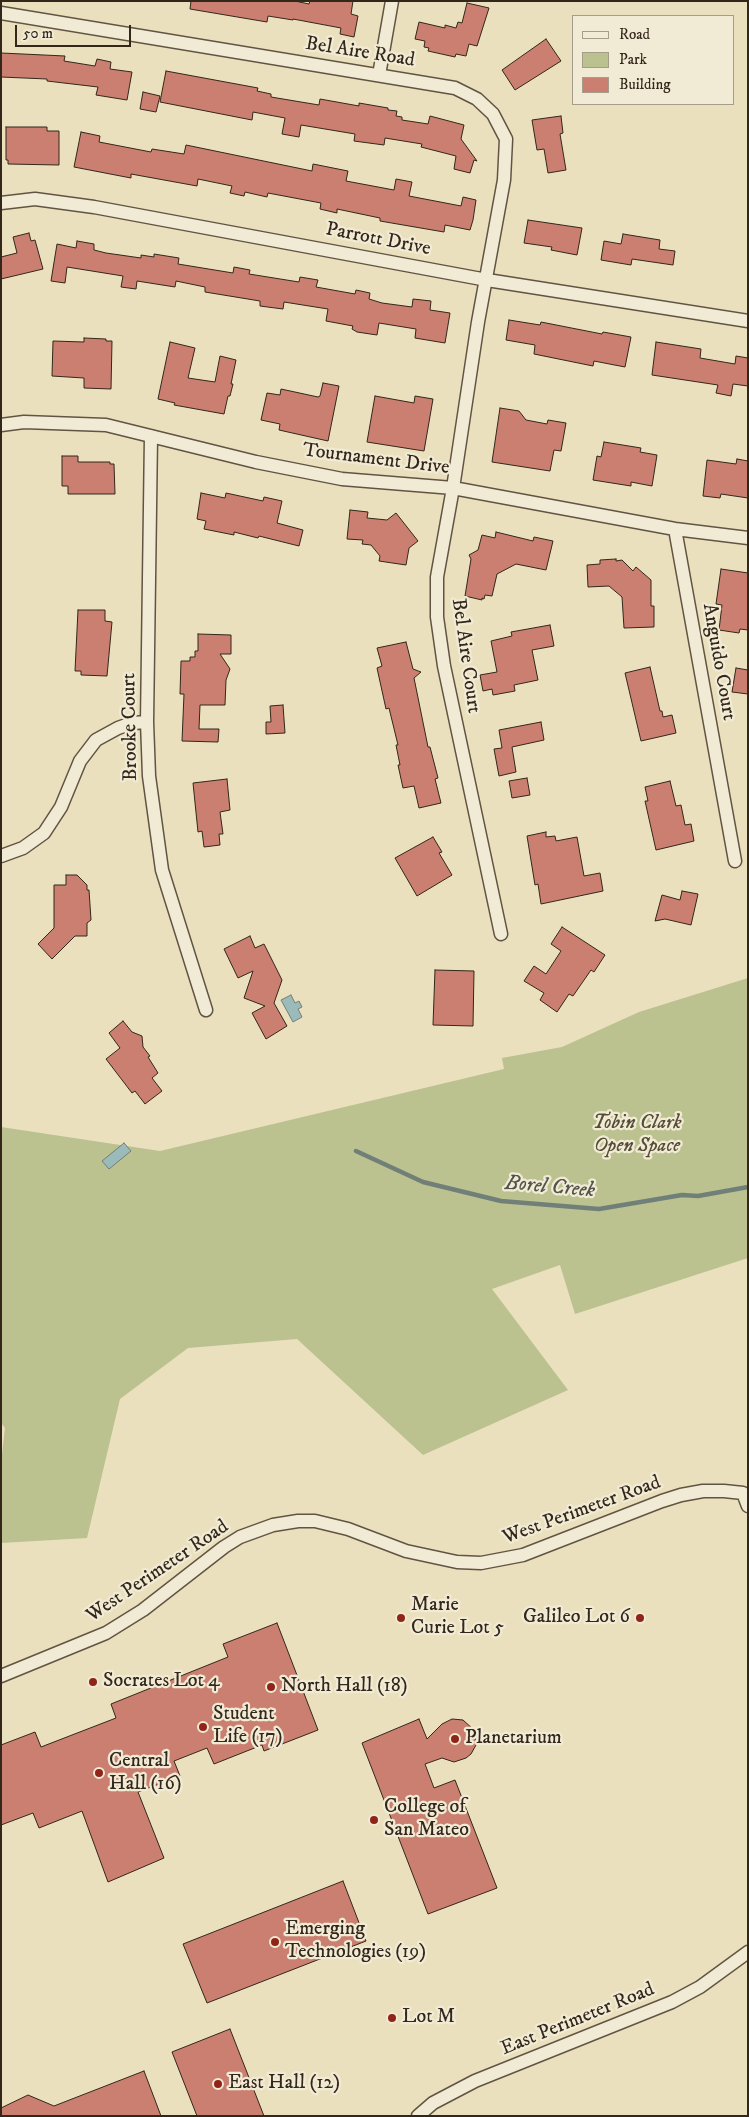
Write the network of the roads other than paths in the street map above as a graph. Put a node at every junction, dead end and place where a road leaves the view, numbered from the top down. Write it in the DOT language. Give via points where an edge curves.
graph roads {
  1 [pos="392,1"];
  2 [pos="1,13"];
  3 [pos="379,75"];
  4 [pos="1,203"];
  5 [pos="487,280"];
  6 [pos="748,320"];
  7 [pos="478,322"];
  8 [pos="1,425"];
  9 [pos="151,436"];
  10 [pos="453,488"];
  11 [pos="675,529"];
  12 [pos="748,538"];
  13 [pos="147,722"];
  14 [pos="1,856"];
  15 [pos="735,860"];
  16 [pos="501,934"];
  17 [pos="206,1010"];
  18 [pos="748,1506"];
  19 [pos="1,1676"];
  20 [pos="748,1952"];
  21 [pos="418,2116"];
  1 -- 3 [label="street"];
  2 -- 3 [label="street, Bel Aire Road"];
  3 -- 5 [label="street, Bel Aire Road" via="455,88 477,99 493,114 506,139 504,180"];
  4 -- 5 [label="street, Parrott Drive" via="35,199 94,207"];
  5 -- 6 [label="street, Parrott Drive"];
  5 -- 7 [label="street, Bel Aire Road"];
  7 -- 10 [label="street, Bel Aire Court"];
  8 -- 9 [label="street, Tournament Drive" via="87,423"];
  9 -- 10 [label="street, Tournament Drive" via="256,462 342,478"];
  9 -- 13 [label="street, Brooke Court"];
  10 -- 11 [label="street, Tournament Drive"];
  10 -- 16 [label="street, Bel Aire Court" via="437,577 437,617 444,666"];
  11 -- 12 [label="street, Tournament Drive"];
  11 -- 15 [label="street, Anguido Court"];
  13 -- 14 [label="street" via="125,726 96,740 80,762 61,807 44,833 23,848"];
  13 -- 17 [label="street, Brooke Court" via="149,776 162,870"];
  18 -- 19 [label="street, West Perimeter Road" via="743,1494 703,1491 681,1495 522,1556 481,1563 406,1552 348,1529 315,1522 273,1525 240,1537 224,1547 142,1610 106,1633"];
  20 -- 21 [label="street, East Perimeter Road" via="700,1987 672,2002 475,2081 433,2103"];
}
